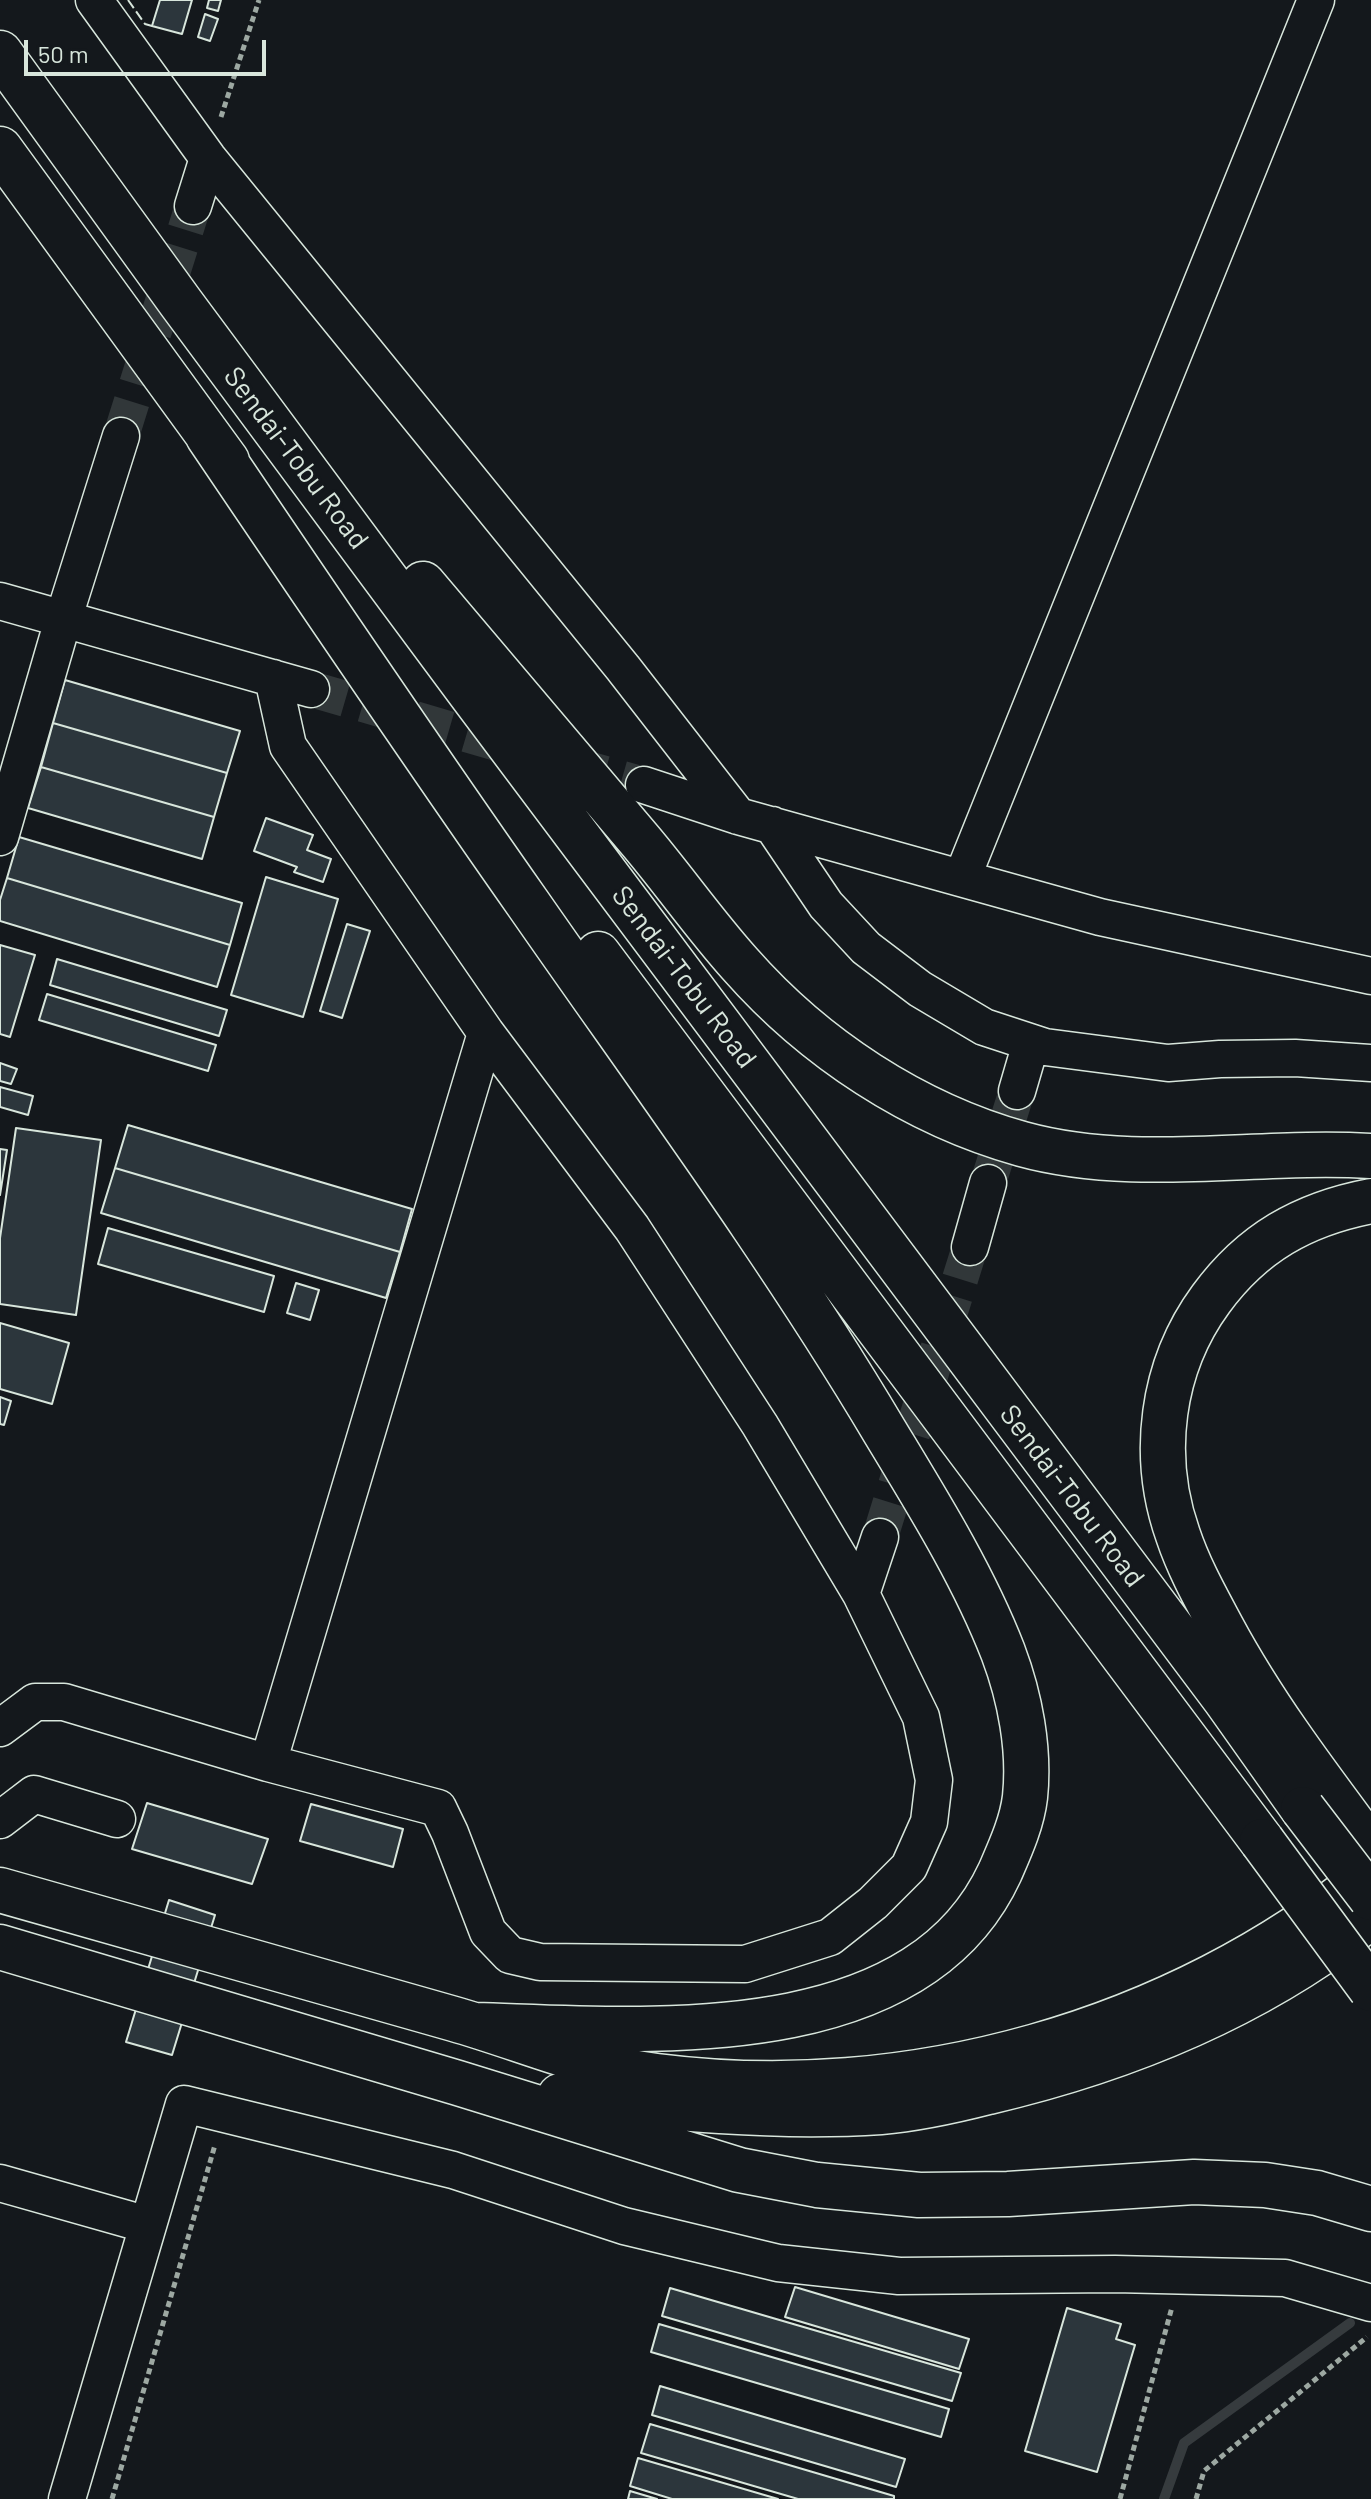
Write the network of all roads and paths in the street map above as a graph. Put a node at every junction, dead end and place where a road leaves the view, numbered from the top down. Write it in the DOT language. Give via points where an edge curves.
graph roads {
  1 [pos="94,0"];
  2 [pos="259,0"];
  3 [pos="1316,0"];
  4 [pos="0,53"];
  5 [pos="0,149"];
  6 [pos="208,158"];
  7 [pos="193,206"];
  8 [pos="181,303"];
  9 [pos="121,436"];
  10 [pos="208,436"];
  11 [pos="0,601"];
  12 [pos="63,620"];
  13 [pos="273,678"];
  14 [pos="311,689"];
  15 [pos="644,785"];
  16 [pos="755,820"];
  17 [pos="0,837"];
  18 [pos="962,878"];
  19 [pos="1371,976"];
  20 [pos="486,1033"];
  21 [pos="1031,1043"];
  22 [pos="1371,1063"];
  23 [pos="1017,1091"];
  24 [pos="1371,1156"];
  25 [pos="988,1183"];
  26 [pos="1371,1201"];
  27 [pos="970,1247"];
  28 [pos="880,1537"];
  29 [pos="861,1594"];
  30 [pos="0,1728"];
  31 [pos="268,1763"];
  32 [pos="1315,1800"];
  33 [pos="117,1819"];
  34 [pos="0,1820"];
  35 [pos="1371,1848"];
  36 [pos="1371,1873"];
  37 [pos="0,1890"];
  38 [pos="1371,1898"];
  39 [pos="1371,1916"];
  40 [pos="0,1947"];
  41 [pos="1371,1989"];
  42 [pos="476,2025"];
  43 [pos="458,2083"];
  44 [pos="224,2114"];
  45 [pos="0,2183"];
  46 [pos="1371,2209"];
  47 [pos="148,2225"];
  48 [pos="1181,2274"];
  49 [pos="1365,2296"];
  50 [pos="1371,2333"];
  51 [pos="67,2499"];
  52 [pos="112,2499"];
  53 [pos="1120,2499"];
  54 [pos="1196,2499"];
  1 -- 6 [label="street"];
  2 -- 6 [label="path"];
  3 -- 18 [label="street"];
  4 -- 8 [label="highway, Sendai-Tobu Road"];
  5 -- 10 [label="highway, Sendai-Tobu Road"];
  6 -- 7 [label="street"];
  6 -- 16 [label="street" via="623,668"];
  8 -- 24 [label="highway" via="741,965 852,1063 914,1101 967,1125 1023,1144 1077,1154"];
  8 -- 32 [label="highway, Sendai-Tobu Road" via="1225,1699"];
  9 -- 12 [label="street"];
  10 -- 41 [label="highway, Sendai-Tobu Road, bridge"];
  10 -- 42 [label="highway" via="851,1375 968,1576 1018,1700 1025,1799 1008,1855 967,1925 890,1984 842,2002 736,2024 621,2030"];
  11 -- 12 [label="street"];
  12 -- 13 [label="street"];
  12 -- 17 [label="street"];
  13 -- 14 [label="street"];
  13 -- 20 [label="street" via="288,746"];
  15 -- 16 [label="street"];
  16 -- 18 [label="street"];
  16 -- 21 [label="street" via="866,948 920,989 984,1027"];
  18 -- 19 [label="street" via="1100,917"];
  20 -- 29 [label="street" via="632,1228 760,1425"];
  20 -- 31 [label="street"];
  21 -- 22 [label="street" via="1168,1063 1295,1058"];
  21 -- 23 [label="street"];
  25 -- 27 [label="street"];
  26 -- 32 [label="highway" via="1297,1223 1226,1279 1177,1358 1166,1403 1163,1450 1177,1533 1192,1572"];
  28 -- 29 [label="street"];
  29 -- 31 [label="street" via="921,1717 934,1780 929,1822 909,1867 830,1937 745,1964 540,1962 510,1955 488,1932 438,1808"];
  30 -- 31 [label="street" via="35,1702 64,1702"];
  32 -- 35 [label="highway"];
  32 -- 38 [label="highway, Sendai-Tobu Road, bridge"];
  33 -- 34 [label="street" via="34,1794"];
  36 -- 42 [label="highway" via="1230,1969 1099,2026 964,2064 816,2084 756,2085 612,2068"];
  37 -- 42 [label="highway"];
  39 -- 43 [label="highway" via="1239,2002 1169,2034 1093,2064 950,2102 884,2112 772,2114 655,2107"];
  40 -- 43 [label="highway"];
  43 -- 46 [label="highway" via="739,2170 817,2185 919,2195 1194,2182 1265,2185"];
  44 -- 47 [label="street" via="184,2104"];
  44 -- 48 [label="street" via="453,2170 624,2226 778,2263 899,2276"];
  44 -- 52 [label="path"];
  45 -- 47 [label="street"];
  47 -- 51 [label="street"];
  48 -- 49 [label="street" via="1285,2278"];
  48 -- 53 [label="path"];
  50 -- 54 [label="path" via="1204,2471"];
}
